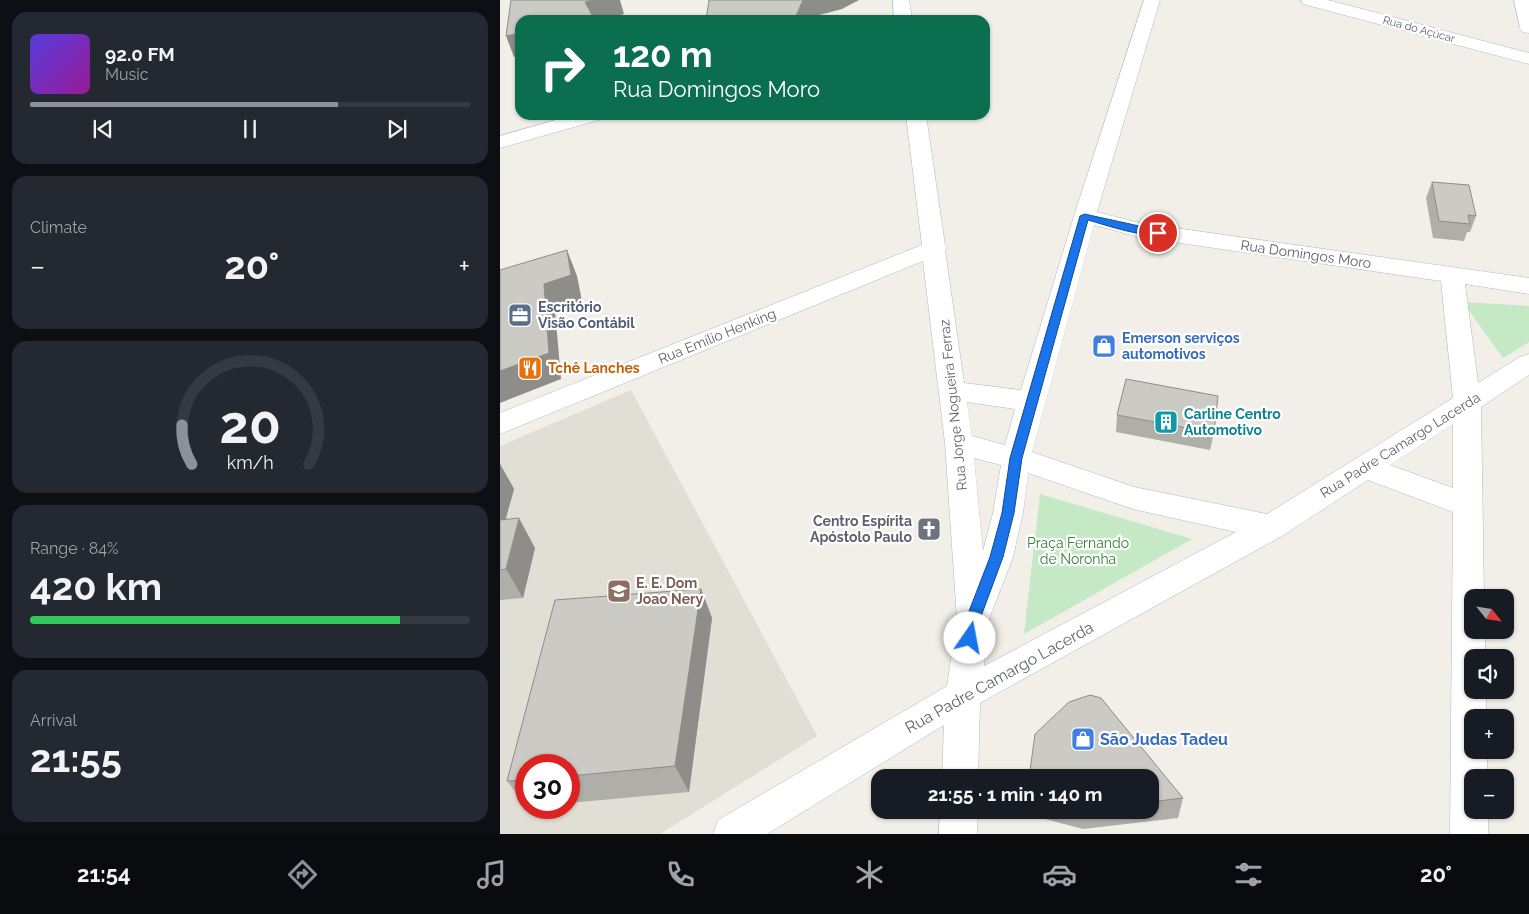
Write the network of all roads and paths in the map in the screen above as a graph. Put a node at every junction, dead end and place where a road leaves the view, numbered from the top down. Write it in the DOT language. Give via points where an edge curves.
graph roads {
  1 [pos="901,0"];
  2 [pos="1152,0"];
  3 [pos="1309,0"];
  4 [pos="1522,0"];
  5 [pos="902,15"];
  6 [pos="1529,28"];
  7 [pos="1529,59"];
  8 [pos="577,120"];
  9 [pos="917,120"];
  10 [pos="500,142"];
  11 [pos="1085,216"];
  12 [pos="935,248"];
  13 [pos="1452,275"];
  14 [pos="1529,286"];
  15 [pos="1529,362"];
  16 [pos="952,390"];
  17 [pos="1031,401"];
  18 [pos="1467,404"];
  19 [pos="500,424"];
  20 [pos="959,443"];
  21 [pos="1016,458"];
  22 [pos="1365,467"];
  23 [pos="1468,506"];
  24 [pos="1271,526"];
  25 [pos="973,619"];
  26 [pos="963,695"];
  27 [pos="960,769"];
  28 [pos="959,819"];
  29 [pos="732,834"];
  30 [pos="958,834"];
  31 [pos="1469,834"];
  1 -- 5 [label="street"];
  2 -- 11 [label="street"];
  3 -- 7 [label="street, Rua do Açúcar"];
  4 -- 6 [label="street"];
  8 -- 10 [label="street"];
  9 -- 12 [label="street, Rua Jorge Nogueira Ferraz"];
  11 -- 13 [label="street, Rua Domingos Moro" via="1139,230"];
  11 -- 17 [label="street"];
  12 -- 16 [label="street, Rua Jorge Nogueira Ferraz"];
  12 -- 19 [label="street, Rua Emílio Henking"];
  13 -- 14 [label="street, Rua Domingos Moro"];
  13 -- 18 [label="street"];
  15 -- 18 [label="street, Rua Padre Camargo Lacerda"];
  16 -- 17 [label="street"];
  16 -- 20 [label="street, Rua Jorge Nogueira Ferraz"];
  17 -- 21 [label="street"];
  18 -- 22 [label="street, Rua Padre Camargo Lacerda"];
  18 -- 23 [label="street"];
  20 -- 21 [label="street"];
  20 -- 25 [label="street, Rua Jorge Nogueira Ferraz"];
  21 -- 24 [label="street" via="1133,498"];
  21 -- 25 [label="street" via="1008,513 997,557"];
  22 -- 23 [label="street"];
  22 -- 24 [label="street, Rua Padre Camargo Lacerda"];
  23 -- 31 [label="street"];
  24 -- 26 [label="street, Rua Padre Camargo Lacerda"];
  25 -- 26 [label="street, Rua Jorge Nogueira Ferraz"];
  26 -- 27 [label="street, Rua Jorge Nogueira Ferraz"];
  26 -- 29 [label="street, Rua Padre Camargo Lacerda"];
  28 -- 30 [label="street"];
}
